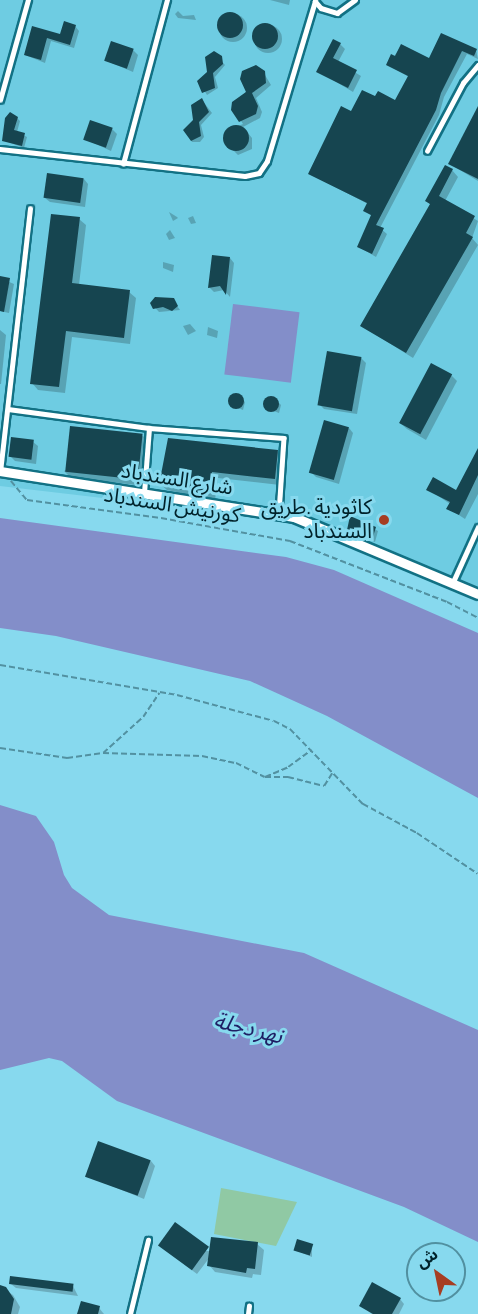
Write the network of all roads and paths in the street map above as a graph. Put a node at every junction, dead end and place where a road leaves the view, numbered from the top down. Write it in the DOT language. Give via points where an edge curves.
graph roads {
  1 [pos="28,0"];
  2 [pos="167,0"];
  3 [pos="355,0"];
  4 [pos="315,1"];
  5 [pos="478,65"];
  6 [pos="0,100"];
  7 [pos="0,149"];
  8 [pos="427,151"];
  9 [pos="123,164"];
  10 [pos="30,209"];
  11 [pos="8,410"];
  12 [pos="149,428"];
  13 [pos="3,472"];
  14 [pos="144,493"];
  15 [pos="279,513"];
  16 [pos="478,527"];
  17 [pos="453,582"];
  18 [pos="478,594"];
  19 [pos="478,618"];
  20 [pos="0,665"];
  21 [pos="160,692"];
  22 [pos="0,748"];
  23 [pos="311,750"];
  24 [pos="103,753"];
  25 [pos="332,773"];
  26 [pos="265,777"];
  27 [pos="478,874"];
  28 [pos="148,1240"];
  29 [pos="249,1306"];
  30 [pos="130,1314"];
  31 [pos="248,1314"];
  1 -- 6 [label="lane"];
  2 -- 9 [label="lane"];
  3 -- 4 [label="lane" via="337,13 321,8"];
  4 -- 9 [label="lane" via="267,161 259,173 245,176"];
  5 -- 8 [label="lane" via="453,101"];
  7 -- 9 [label="lane"];
  10 -- 11 [label="lane"];
  11 -- 12 [label="lane"];
  11 -- 13 [label="lane"];
  12 -- 14 [label="lane"];
  12 -- 15 [label="lane" via="284,438"];
  13 -- 14 [label="street, شارع السندباد"];
  13 -- 19 [label="path, كورنيش السندباد" via="27,501 161,518 290,541 447,602"];
  14 -- 15 [label="street, شارع السندباد"];
  15 -- 17 [label="street, شارع السندباد"];
  16 -- 17 [label="lane"];
  17 -- 18 [label="street, شارع السندباد"];
  20 -- 21 [label="path"];
  21 -- 23 [label="path" via="274,722 290,729"];
  21 -- 24 [label="path" via="143,717"];
  22 -- 24 [label="path" via="68,758"];
  23 -- 25 [label="path"];
  23 -- 26 [label="path" via="288,767"];
  24 -- 26 [label="path" via="202,756 236,763"];
  25 -- 26 [label="path" via="324,786 288,777"];
  25 -- 27 [label="path" via="363,804 417,833"];
  28 -- 30 [label="lane"];
  29 -- 31 [label="lane"];
}
